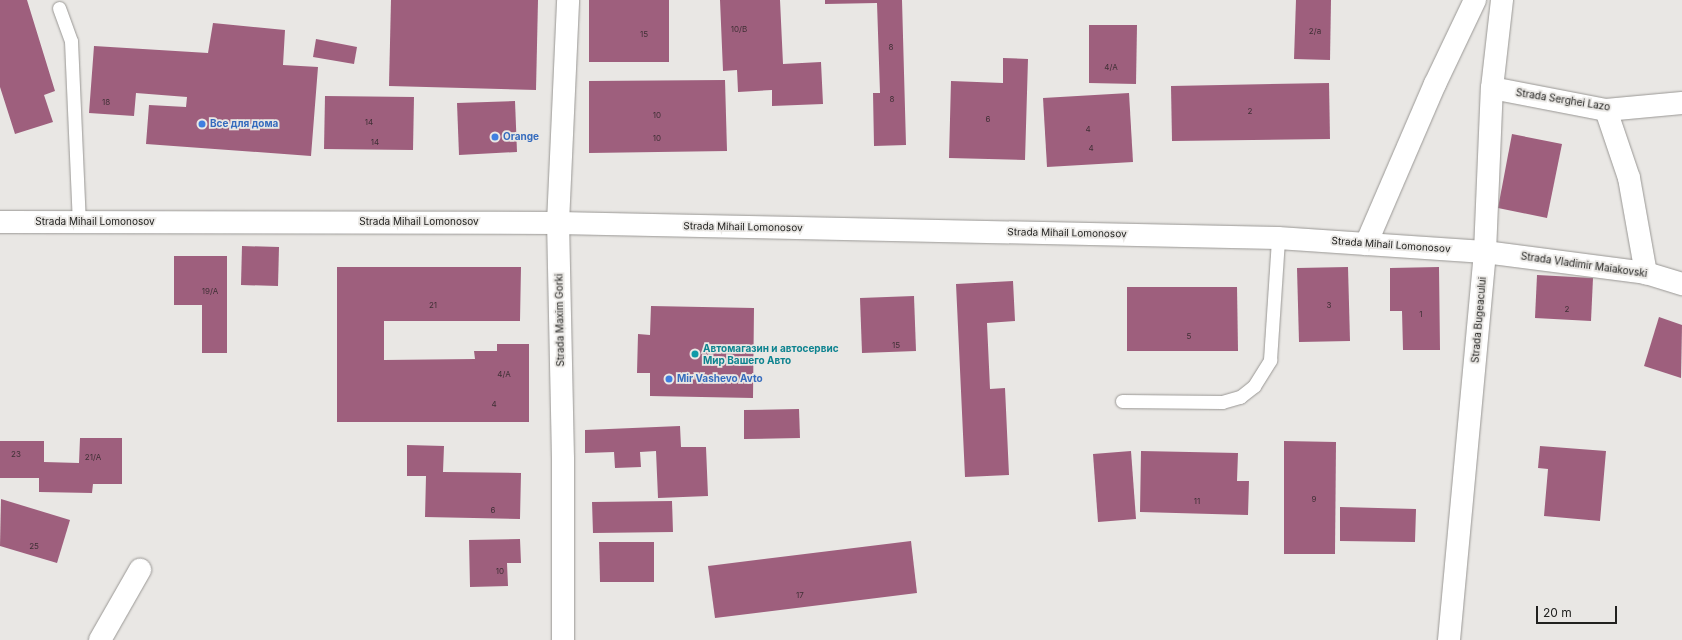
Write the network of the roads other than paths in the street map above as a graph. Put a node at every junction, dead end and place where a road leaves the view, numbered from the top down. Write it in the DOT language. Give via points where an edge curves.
graph roads {
  1 [pos="568,0"];
  2 [pos="1475,0"];
  3 [pos="1502,0"];
  4 [pos="59,8"];
  5 [pos="1492,88"];
  6 [pos="1682,103"];
  7 [pos="1606,110"];
  8 [pos="0,222"];
  9 [pos="79,222"];
  10 [pos="558,223"];
  11 [pos="1278,238"];
  12 [pos="1366,244"];
  13 [pos="1485,252"];
  14 [pos="1646,273"];
  15 [pos="1682,284"];
  16 [pos="1122,402"];
  17 [pos="140,570"];
  18 [pos="100,640"];
  19 [pos="563,640"];
  20 [pos="1449,640"];
  1 -- 10 [label="street, Strada Maxim Gorki"];
  2 -- 12 [label="street" via="1435,84"];
  3 -- 5 [label="street, Strada Bugeacului"];
  4 -- 9 [label="lane" via="71,41"];
  5 -- 7 [label="street, Strada Serghei Lazo"];
  5 -- 13 [label="street, Strada Bugeacului"];
  6 -- 7 [label="street, Strada Serghei Lazo"];
  7 -- 14 [label="street" via="1629,178"];
  8 -- 9 [label="street, Strada Mihail Lomonosov"];
  9 -- 10 [label="street, Strada Mihail Lomonosov"];
  10 -- 11 [label="street, Strada Mihail Lomonosov"];
  10 -- 19 [label="street, Strada Maxim Gorki" via="563,459"];
  11 -- 12 [label="street, Strada Mihail Lomonosov"];
  11 -- 16 [label="lane" via="1270,360 1254,386 1240,397 1222,402"];
  12 -- 13 [label="street, Strada Mihail Lomonosov"];
  13 -- 14 [label="street, Strada Vladimir Maiakovski"];
  13 -- 20 [label="street, Strada Bugeacului"];
  14 -- 15 [label="street, Strada Vladimir Maiakovski"];
  17 -- 18 [label="street"];
}
